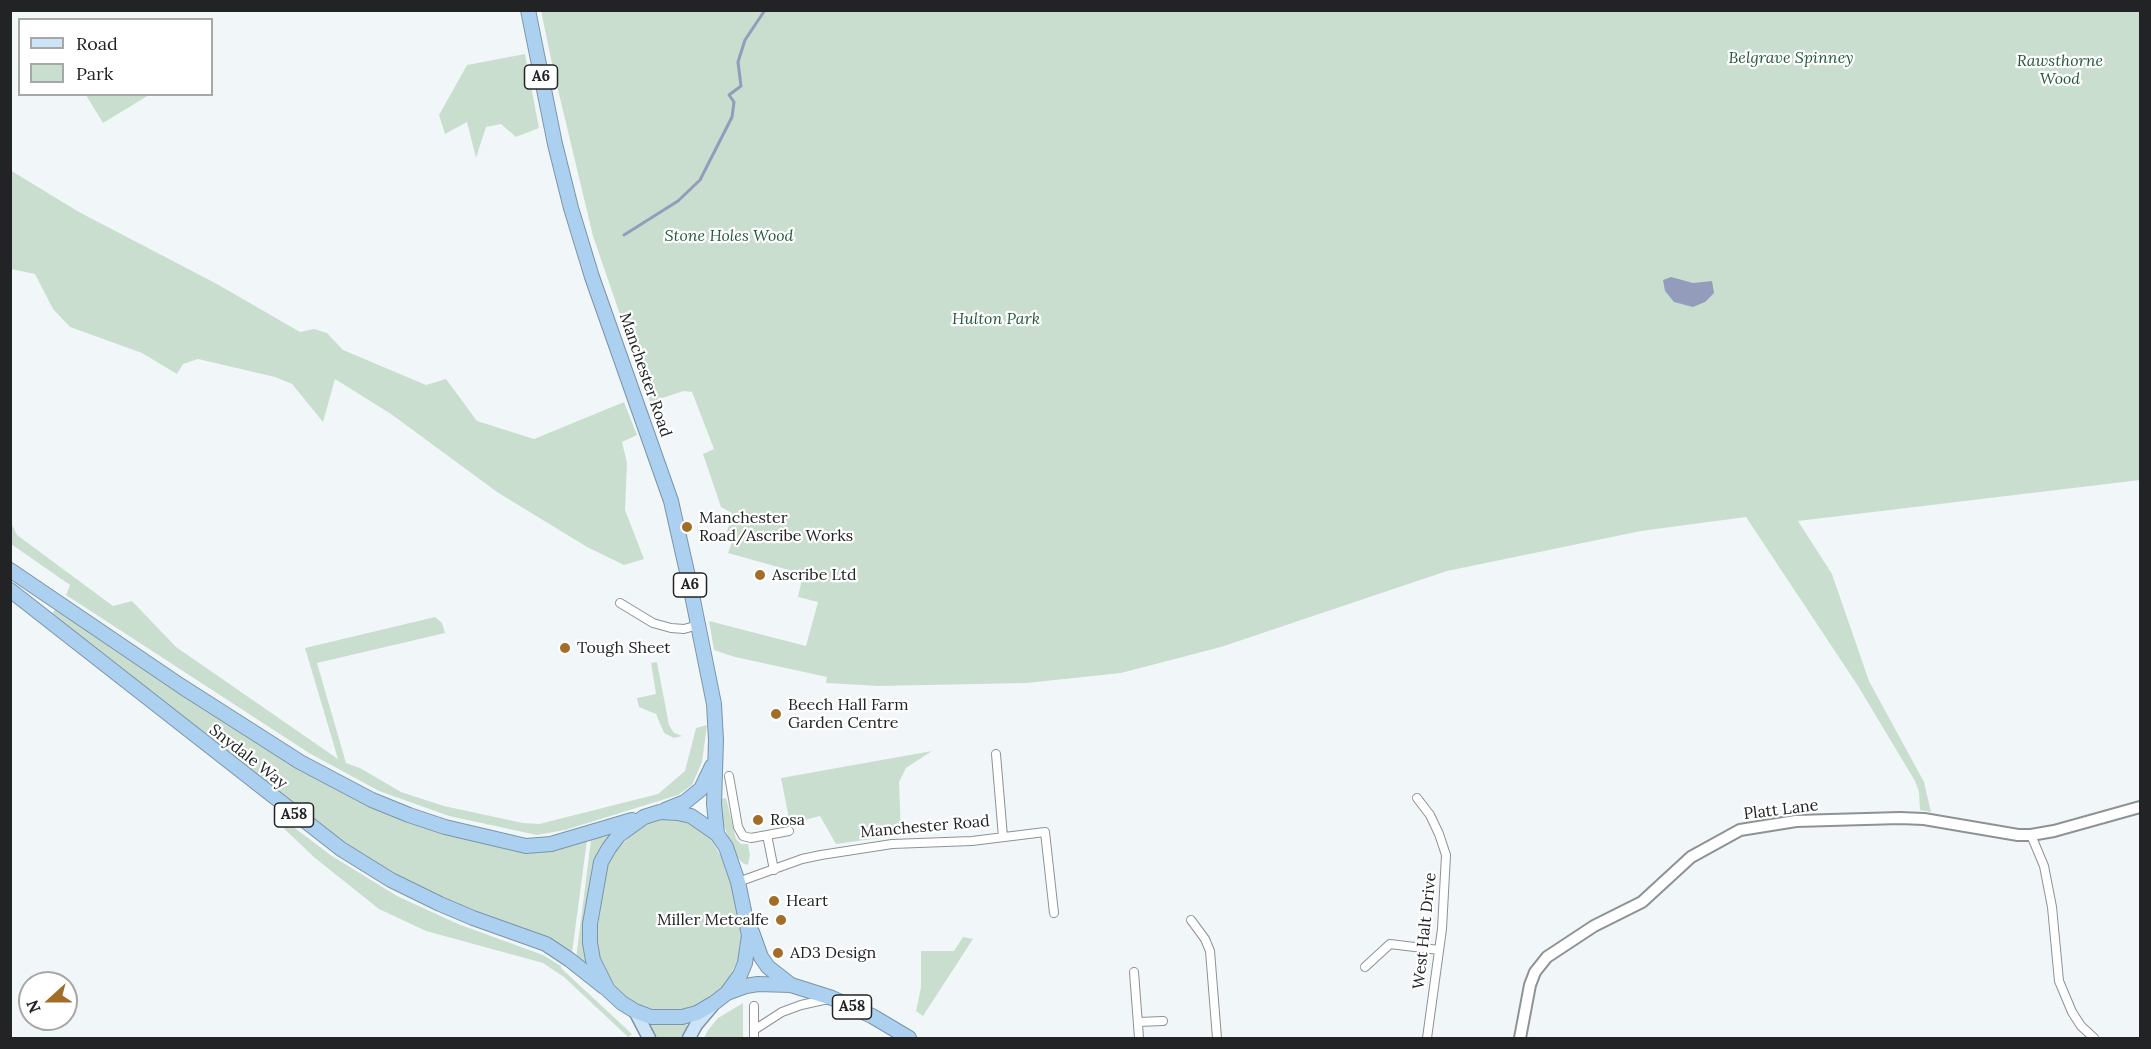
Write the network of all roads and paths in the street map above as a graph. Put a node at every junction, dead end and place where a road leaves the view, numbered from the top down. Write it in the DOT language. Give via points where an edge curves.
graph roads {
  1 [pos="528,10"];
  2 [pos="10,570"];
  3 [pos="10,590"];
  4 [pos="620,603"];
  5 [pos="698,625"];
  6 [pos="716,753"];
  7 [pos="996,754"];
  8 [pos="729,776"];
  9 [pos="1417,798"];
  10 [pos="2140,807"];
  11 [pos="660,812"];
  12 [pos="644,817"];
  13 [pos="789,831"];
  14 [pos="717,834"];
  15 [pos="767,835"];
  16 [pos="2031,835"];
  17 [pos="1003,837"];
  18 [pos="774,870"];
  19 [pos="738,882"];
  20 [pos="1054,913"];
  21 [pos="746,916"];
  22 [pos="1191,920"];
  23 [pos="1439,950"];
  24 [pos="1365,967"];
  25 [pos="1134,972"];
  26 [pos="791,985"];
  27 [pos="608,990"];
  28 [pos="727,993"];
  29 [pos="832,998"];
  30 [pos="714,1003"];
  31 [pos="754,1006"];
  32 [pos="634,1011"];
  33 [pos="1163,1021"];
  34 [pos="1138,1022"];
  35 [pos="754,1034"];
  36 [pos="649,1038"];
  37 [pos="689,1038"];
  38 [pos="909,1038"];
  39 [pos="1139,1038"];
  40 [pos="1217,1038"];
  41 [pos="1427,1038"];
  42 [pos="1520,1038"];
  43 [pos="2094,1038"];
  1 -- 5 [label="highway, Manchester Road / A6" via="571,208 671,501"];
  2 -- 12 [label="highway, Snydale Way / A58" via="300,762 409,815 526,846 551,844"];
  3 -- 27 [label="highway, Snydale Way / A58" via="341,849 440,904 546,944"];
  4 -- 5 [label="street" via="653,623 671,628"];
  5 -- 6 [label="highway, Manchester Road / A6" via="714,704"];
  6 -- 11 [label="highway, Manchester Road / A6" via="711,772 700,789 685,802"];
  6 -- 14 [label="highway, Manchester Road / A6"];
  7 -- 17 [label="street"];
  8 -- 15 [label="street" via="740,832 751,838"];
  9 -- 23 [label="street, West Halt Drive" via="1430,815 1446,855"];
  10 -- 16 [label="street, Platt Lane"];
  11 -- 12 [label="highway, A58"];
  11 -- 14 [label="highway, A58" via="691,816"];
  12 -- 27 [label="highway, A58" via="619,835 601,862 597,878 590,943 593,960"];
  13 -- 15 [label="street"];
  14 -- 19 [label="highway, A58" via="733,862"];
  15 -- 18 [label="street"];
  16 -- 42 [label="street, Platt Lane" via="1900,818 1796,821 1740,830 1691,857 1642,902 1594,926 1547,957 1530,984"];
  16 -- 43 [label="street" via="2044,866 2052,907 2059,981 2080,1026"];
  17 -- 18 [label="street, Manchester Road" via="892,844 812,857"];
  17 -- 20 [label="street, Manchester Road" via="1045,832"];
  18 -- 19 [label="street, Manchester Road"];
  19 -- 21 [label="highway, A58"];
  21 -- 26 [label="highway, A58" via="761,957"];
  21 -- 28 [label="highway, A58" via="745,963"];
  22 -- 40 [label="street" via="1210,951"];
  23 -- 24 [label="street" via="1390,944"];
  23 -- 41 [label="street, West Halt Drive"];
  25 -- 34 [label="street"];
  26 -- 28 [label="highway, A58" via="758,984"];
  26 -- 29 [label="highway, A58"];
  27 -- 32 [label="highway, A58"];
  28 -- 30 [label="highway, A58"];
  29 -- 35 [label="street" via="782,1012"];
  29 -- 38 [label="highway, A58"];
  30 -- 32 [label="highway, A58" via="682,1017 651,1017"];
  30 -- 37 [label="main road"];
  31 -- 35 [label="street"];
  32 -- 36 [label="main road"];
  33 -- 34 [label="street"];
  34 -- 39 [label="street"];
}
